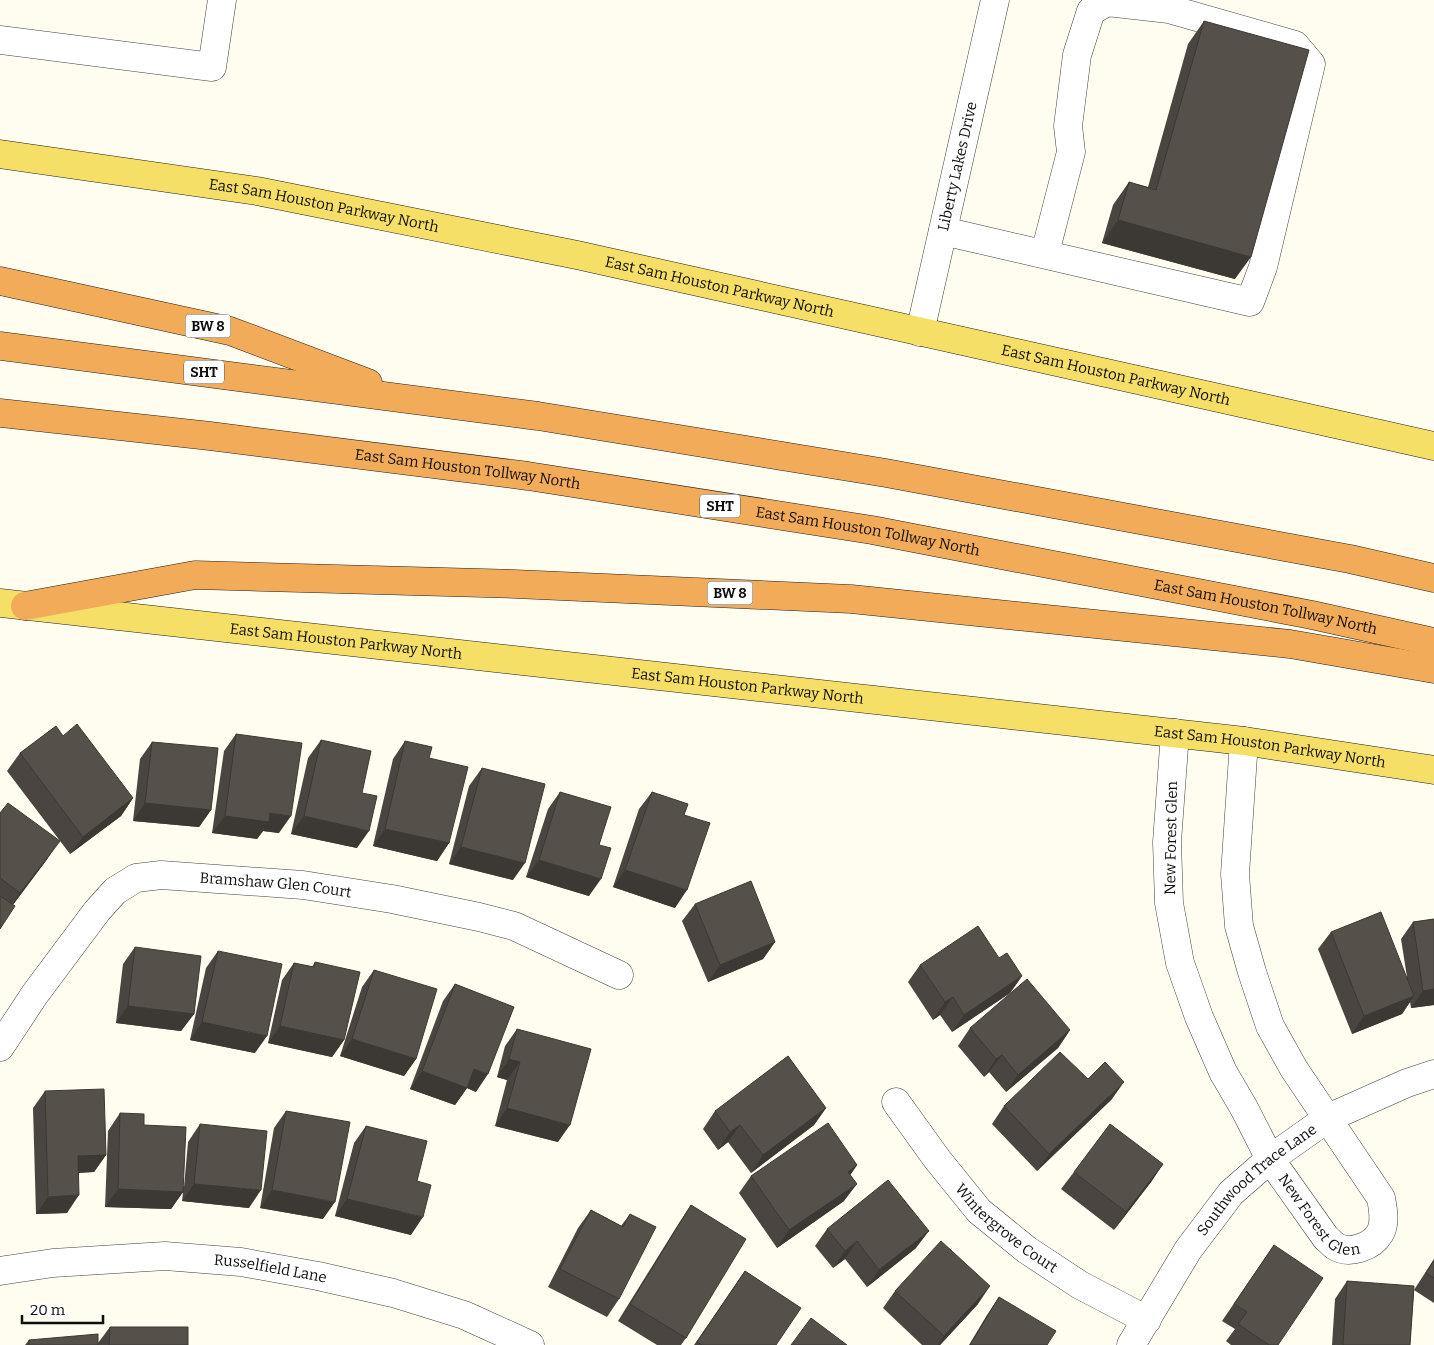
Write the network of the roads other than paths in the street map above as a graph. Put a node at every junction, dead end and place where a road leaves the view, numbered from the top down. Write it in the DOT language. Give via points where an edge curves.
graph roads {
  1 [pos="222,0"];
  2 [pos="994,0"];
  3 [pos="0,40"];
  4 [pos="0,154"];
  5 [pos="943,230"];
  6 [pos="1045,253"];
  7 [pos="0,281"];
  8 [pos="920,332"];
  9 [pos="0,346"];
  10 [pos="409,399"];
  11 [pos="0,413"];
  12 [pos="1434,446"];
  13 [pos="1434,578"];
  14 [pos="13,604"];
  15 [pos="1434,642"];
  16 [pos="1434,669"];
  17 [pos="1174,733"];
  18 [pos="1244,741"];
  19 [pos="1434,770"];
  20 [pos="619,975"];
  21 [pos="0,1047"];
  22 [pos="1434,1074"];
  23 [pos="896,1102"];
  24 [pos="1328,1118"];
  25 [pos="1270,1159"];
  26 [pos="0,1271"];
  27 [pos="1147,1320"];
  28 [pos="530,1345"];
  29 [pos="1132,1345"];
  1 -- 3 [label="street" via="212,67"];
  2 -- 5 [label="street, Liberty Lakes Drive"];
  4 -- 8 [label="main road, East Sam Houston Parkway North" via="257,191 577,255"];
  5 -- 6 [label="street"];
  5 -- 8 [label="street, Liberty Lakes Drive"];
  6 -- 6 [label="street" via="1071,152 1068,126 1078,56 1091,11 1107,2 1170,8 1295,45 1311,64 1263,267 1250,302"];
  7 -- 10 [label="highway, BW 8" via="230,330"];
  8 -- 12 [label="main road, East Sam Houston Parkway North"];
  9 -- 10 [label="highway, SHT"];
  10 -- 13 [label="highway, BW 8" via="538,416 886,473 1350,559"];
  11 -- 15 [label="highway, East Sam Houston Tollway North / SHT" via="528,476 863,528 1312,615"];
  14 -- 16 [label="highway, BW 8" via="195,575 841,598 1290,644"];
  14 -- 17 [label="main road, East Sam Houston Parkway North / BW 8"];
  17 -- 18 [label="main road, East Sam Houston Parkway North / BW 8"];
  17 -- 25 [label="street, New Forest Glen" via="1167,842 1169,903 1180,963 1223,1072"];
  18 -- 19 [label="main road, East Sam Houston Parkway North / BW 8"];
  18 -- 24 [label="street, New Forest Glen" via="1235,874 1239,926 1270,1026 1294,1069"];
  20 -- 21 [label="street, Bramshaw Glen Court" via="514,926 450,911 303,885 161,875 136,878 115,891 97,911"];
  22 -- 24 [label="street, Southwood Trace Lane"];
  23 -- 27 [label="street, Wintergrove Court" via="979,1211 1027,1250 1080,1285"];
  24 -- 25 [label="street, Southwood Trace Lane"];
  24 -- 25 [label="street, New Forest Glen" via="1381,1198 1384,1215 1381,1232 1370,1244 1356,1250 1336,1247 1326,1238"];
  25 -- 27 [label="street, Southwood Trace Lane" via="1226,1200 1188,1250"];
  26 -- 28 [label="street, Russelfield Lane" via="53,1263 165,1256 241,1262 393,1293 464,1315"];
  27 -- 29 [label="street, Southwood Trace Lane"];
}
